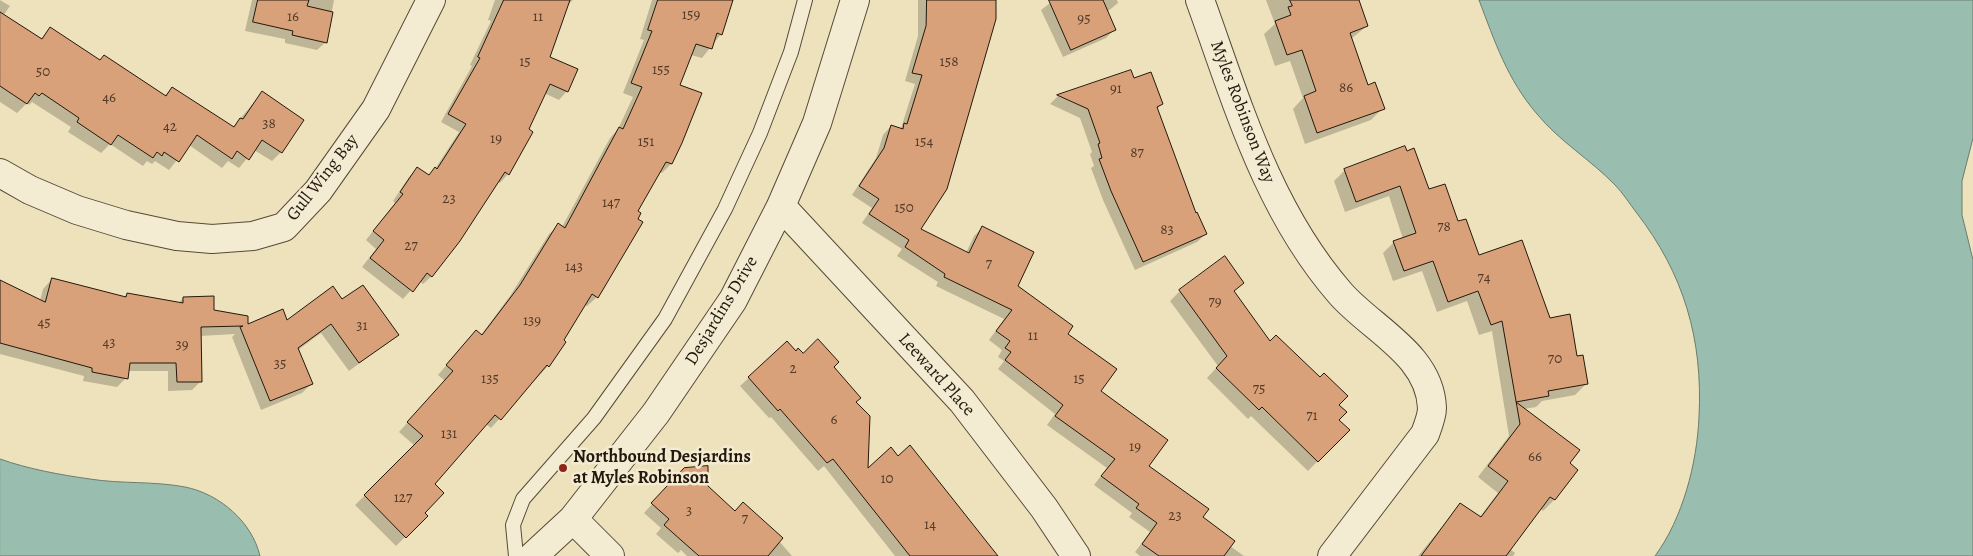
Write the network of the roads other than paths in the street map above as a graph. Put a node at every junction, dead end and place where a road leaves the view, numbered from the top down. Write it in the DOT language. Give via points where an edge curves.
graph roads {
  1 [pos="431,0"];
  2 [pos="805,0"];
  3 [pos="855,0"];
  4 [pos="1200,0"];
  5 [pos="0,173"];
  6 [pos="782,206"];
  7 [pos="572,519"];
  8 [pos="516,556"];
  9 [pos="533,556"];
  10 [pos="610,556"];
  11 [pos="1076,556"];
  12 [pos="1332,556"];
  1 -- 5 [label="street, Gull Wing Bay" via="376,109 318,190 284,227 253,236 212,239 177,236 77,210"];
  2 -- 8 [label="lane" via="770,106 725,209 659,326 594,418 522,499 513,525"];
  3 -- 6 [label="street, Desjardins Drive" via="817,123"];
  4 -- 12 [label="street, Myles Robinson Way" via="1262,169 1294,229 1340,293 1412,359 1426,379 1432,409 1426,434"];
  6 -- 7 [label="street, Desjardins Drive" via="733,300 656,414"];
  6 -- 11 [label="street, Leeward Place" via="962,401 1044,508"];
  7 -- 9 [label="street, Desjardins Drive"];
  7 -- 10 [label="street"];
}
